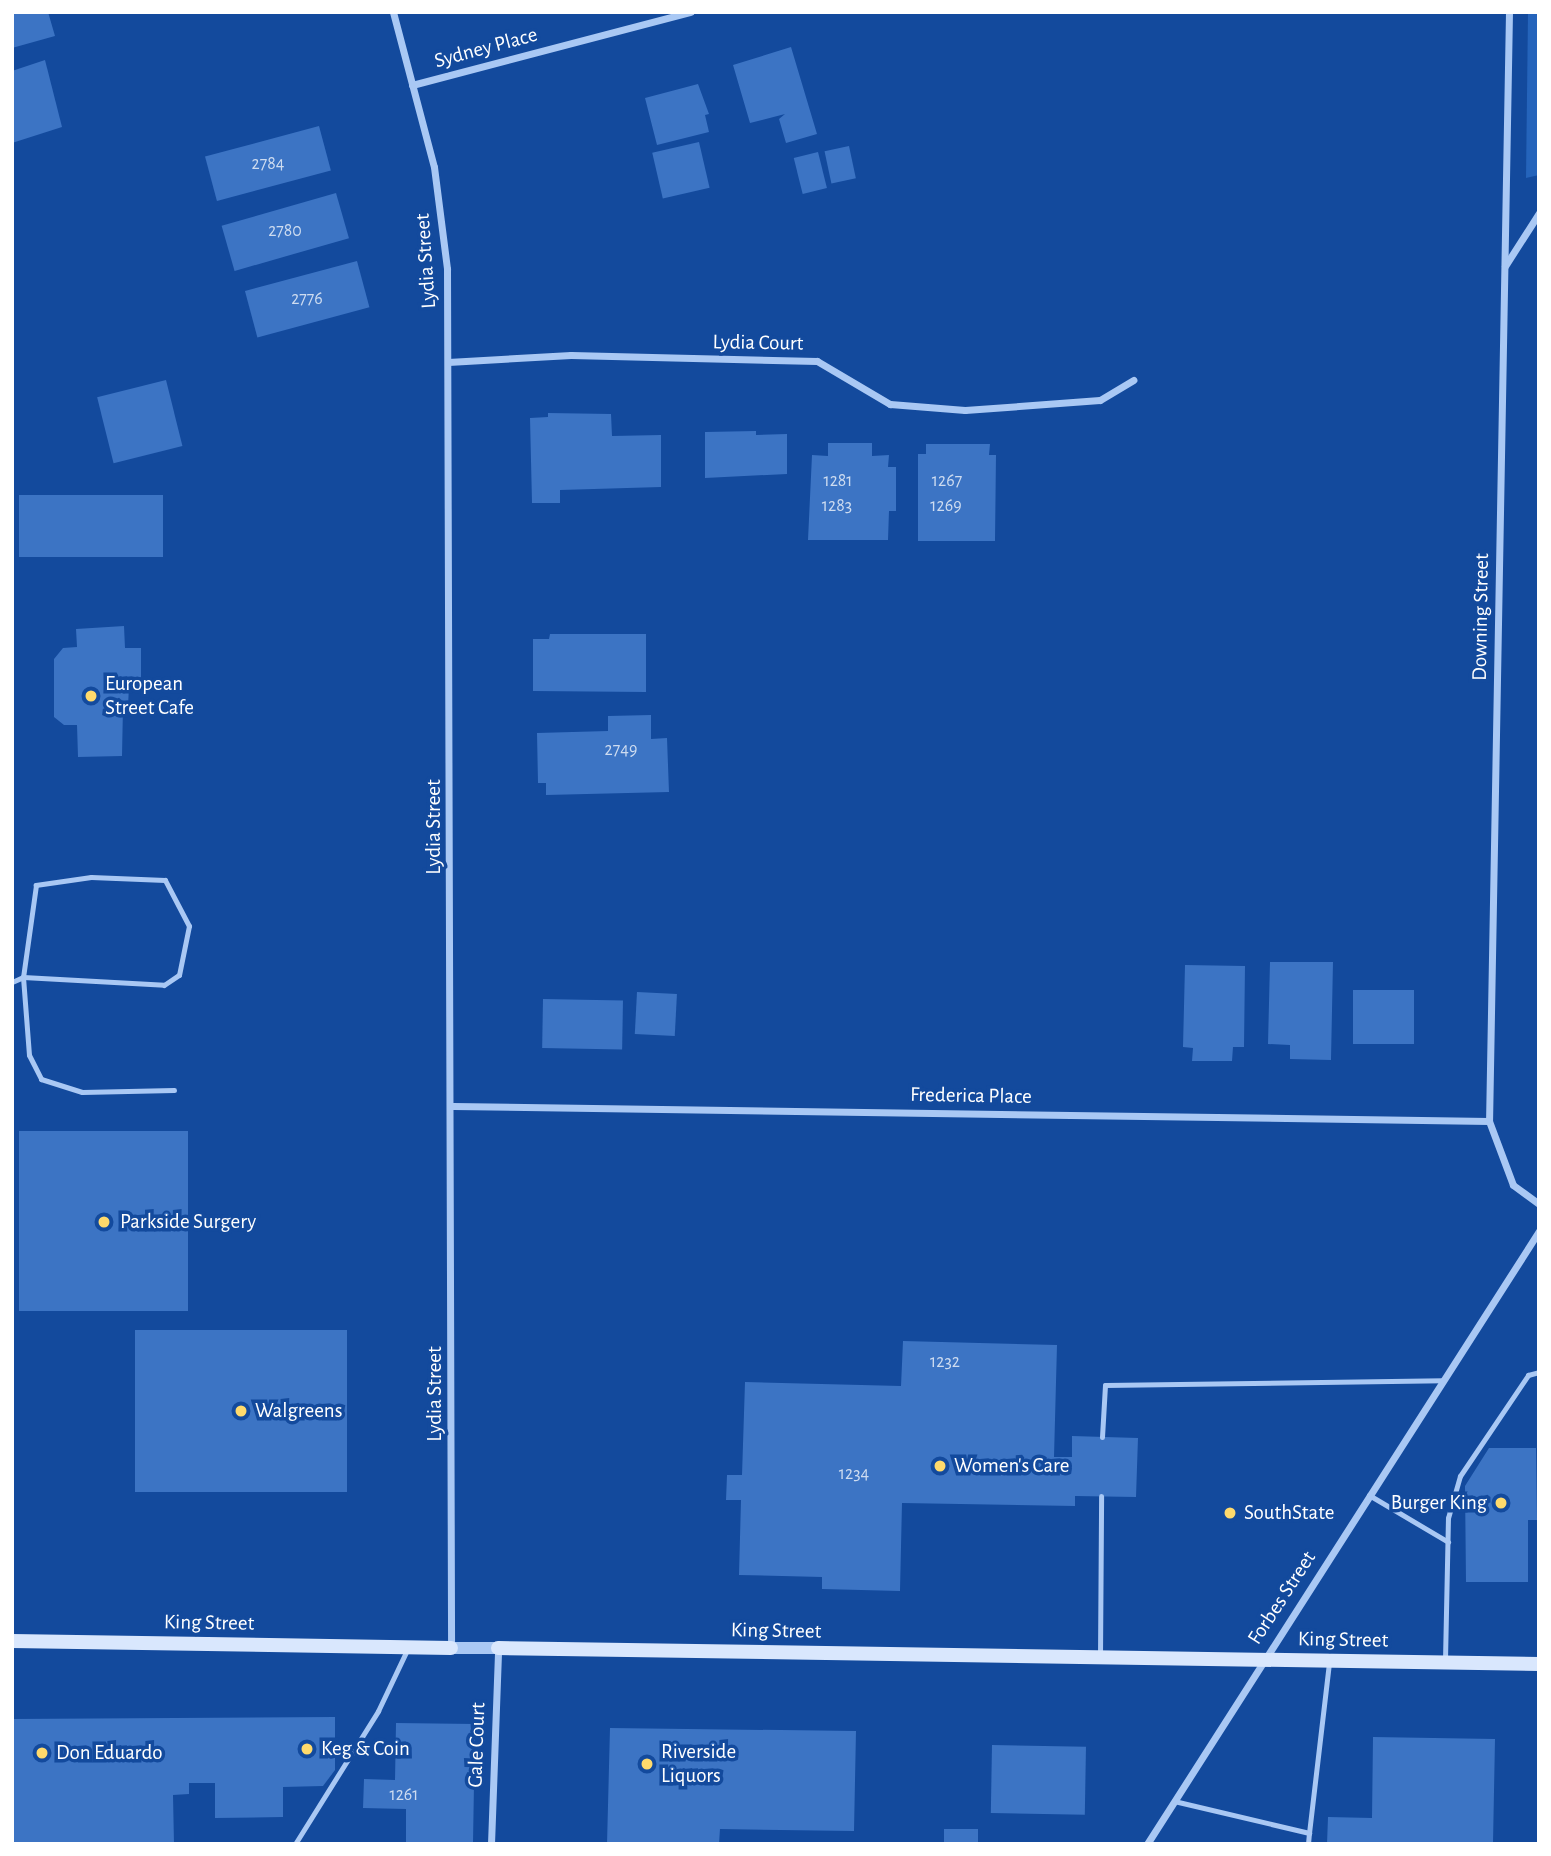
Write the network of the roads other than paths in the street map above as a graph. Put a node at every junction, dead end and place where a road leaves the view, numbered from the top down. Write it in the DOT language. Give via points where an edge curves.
graph roads {
  1 [pos="393,12"];
  2 [pos="691,12"];
  3 [pos="1509,12"];
  4 [pos="412,85"];
  5 [pos="1539,213"];
  6 [pos="1505,266"];
  7 [pos="448,362"];
  8 [pos="1133,380"];
  9 [pos="23,977"];
  10 [pos="12,982"];
  11 [pos="174,1090"];
  12 [pos="453,1106"];
  13 [pos="1489,1121"];
  14 [pos="1539,1204"];
  15 [pos="1539,1231"];
  16 [pos="1539,1372"];
  17 [pos="1443,1380"];
  18 [pos="1102,1437"];
  19 [pos="1369,1495"];
  20 [pos="1101,1496"];
  21 [pos="1448,1542"];
  22 [pos="12,1641"];
  23 [pos="409,1647"];
  24 [pos="451,1647"];
  25 [pos="498,1648"];
  26 [pos="1100,1657"];
  27 [pos="1264,1660"];
  28 [pos="1329,1661"];
  29 [pos="1445,1663"];
  30 [pos="1539,1664"];
  31 [pos="1174,1801"];
  32 [pos="1309,1833"];
  33 [pos="295,1844"];
  34 [pos="491,1844"];
  35 [pos="1147,1844"];
  36 [pos="1308,1844"];
  1 -- 4 [label="street, Lydia Street"];
  2 -- 4 [label="street, Sydney Place"];
  3 -- 6 [label="street, Downing Street"];
  4 -- 7 [label="street, Lydia Street" via="436,179 447,268"];
  5 -- 6 [label="street"];
  6 -- 13 [label="street, Downing Street"];
  7 -- 8 [label="street, Lydia Court" via="571,355 817,361 890,404 965,410 1100,400"];
  7 -- 12 [label="street, Lydia Street"];
  9 -- 9 [label="lane" via="36,885 91,877 165,880 179,900 189,926 179,975 164,985"];
  9 -- 10 [label="lane"];
  9 -- 11 [label="lane" via="29,1055 41,1079 82,1091"];
  12 -- 13 [label="street, Frederica Place"];
  12 -- 24 [label="street, Lydia Street"];
  13 -- 14 [label="street, Downing Street" via="1513,1185"];
  15 -- 17 [label="street, Forbes Street"];
  16 -- 21 [label="lane" via="1528,1375 1460,1476 1448,1518"];
  17 -- 18 [label="lane" via="1105,1385"];
  17 -- 19 [label="street, Forbes Street"];
  19 -- 21 [label="lane"];
  19 -- 27 [label="street, Forbes Street"];
  20 -- 26 [label="lane"];
  21 -- 29 [label="lane"];
  22 -- 23 [label="main road, King Street"];
  23 -- 24 [label="main road, King Street"];
  23 -- 33 [label="lane" via="378,1711"];
  24 -- 25 [label="street, King Street"];
  25 -- 26 [label="main road, King Street"];
  25 -- 34 [label="street, Gale Court"];
  26 -- 27 [label="main road, King Street"];
  27 -- 28 [label="main road, King Street"];
  27 -- 31 [label="street, Forbes Street"];
  28 -- 29 [label="main road, King Street"];
  28 -- 32 [label="lane"];
  29 -- 30 [label="main road, King Street"];
  31 -- 32 [label="lane"];
  31 -- 35 [label="street, Forbes Street"];
  32 -- 36 [label="lane"];
}
